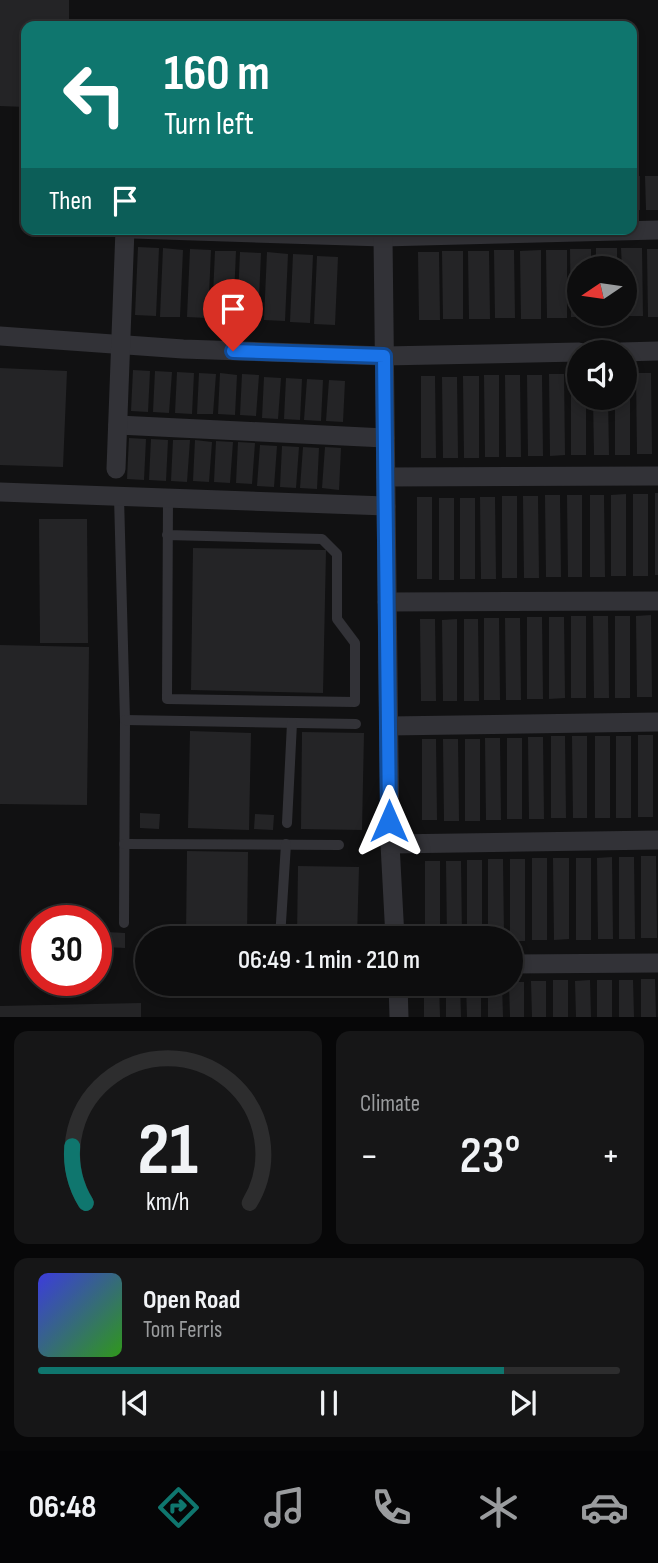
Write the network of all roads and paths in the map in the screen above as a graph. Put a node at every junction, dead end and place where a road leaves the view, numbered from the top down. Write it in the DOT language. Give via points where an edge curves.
graph roads {
  1 [pos="658,230"];
  2 [pos="637,231"];
  3 [pos="125,235"];
  4 [pos="320,235"];
  5 [pos="462,235"];
  6 [pos="383,237"];
  7 [pos="0,335"];
  8 [pos="122,344"];
  9 [pos="658,351"];
  10 [pos="567,352"];
  11 [pos="637,352"];
  12 [pos="384,356"];
  13 [pos="118,425"];
  14 [pos="385,438"];
  15 [pos="117,468"];
  16 [pos="658,476"];
  17 [pos="386,477"];
  18 [pos="0,492"];
  19 [pos="119,497"];
  20 [pos="168,499"];
  21 [pos="386,506"];
  22 [pos="167,535"];
  23 [pos="658,601"];
  24 [pos="387,602"];
  25 [pos="125,720"];
  26 [pos="658,722"];
  27 [pos="292,723"];
  28 [pos="356,724"];
  29 [pos="388,726"];
  30 [pos="287,823"];
  31 [pos="658,840"];
  32 [pos="124,844"];
  33 [pos="286,844"];
  34 [pos="339,845"];
  35 [pos="390,845"];
  36 [pos="124,923"];
  37 [pos="281,926"];
  38 [pos="394,926"];
  39 [pos="658,963"];
  40 [pos="523,964"];
  41 [pos="398,996"];
  42 [pos="399,1017"];
  1 -- 2 [label="street"];
  3 -- 8 [label="street"];
  4 -- 6 [label="street"];
  5 -- 6 [label="street"];
  6 -- 12 [label="street"];
  7 -- 8 [label="street"];
  8 -- 12 [label="street"];
  8 -- 13 [label="street"];
  9 -- 11 [label="street"];
  10 -- 12 [label="street"];
  12 -- 14 [label="street"];
  13 -- 14 [label="street"];
  13 -- 15 [label="street"];
  14 -- 17 [label="street"];
  16 -- 17 [label="street"];
  17 -- 21 [label="street"];
  18 -- 19 [label="street"];
  19 -- 20 [label="street"];
  19 -- 25 [label="lane"];
  20 -- 21 [label="street"];
  20 -- 22 [label="lane"];
  21 -- 24 [label="street"];
  22 -- 22 [label="lane" via="167,699 355,702 355,643 337,619 337,554 322,539"];
  23 -- 24 [label="street"];
  24 -- 29 [label="street"];
  25 -- 27 [label="lane"];
  25 -- 32 [label="lane"];
  26 -- 29 [label="street"];
  27 -- 28 [label="lane"];
  27 -- 30 [label="lane"];
  29 -- 35 [label="street"];
  31 -- 35 [label="street"];
  32 -- 33 [label="lane"];
  32 -- 36 [label="lane"];
  33 -- 34 [label="lane"];
  33 -- 37 [label="lane"];
  35 -- 38 [label="street"];
  39 -- 40 [label="street"];
  41 -- 42 [label="street"];
}
